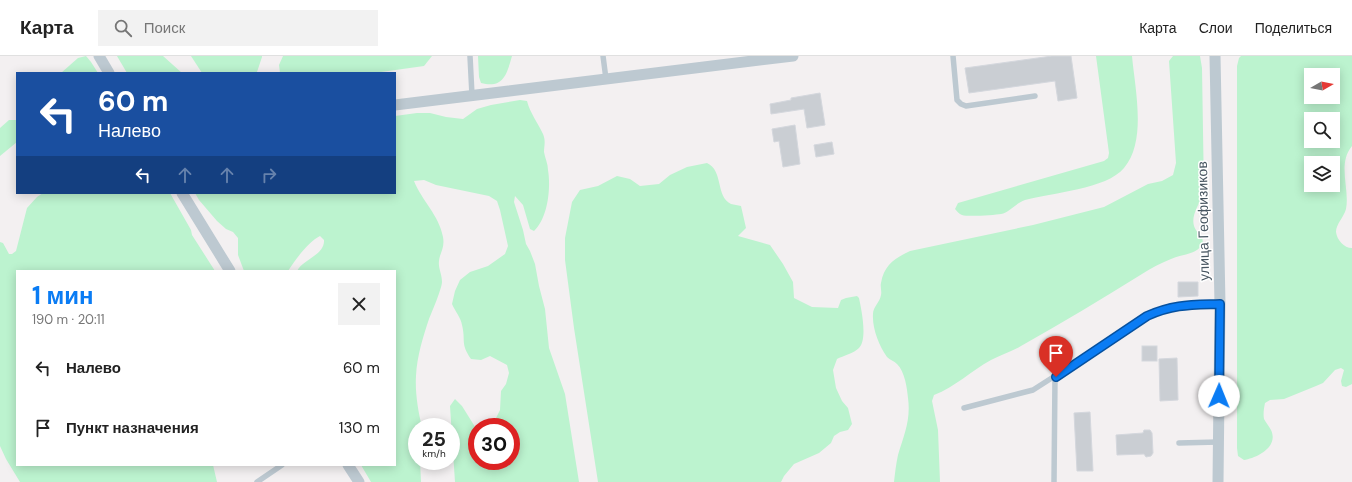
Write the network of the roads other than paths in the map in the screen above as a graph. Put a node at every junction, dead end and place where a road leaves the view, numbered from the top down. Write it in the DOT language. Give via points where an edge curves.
graph roads {
  1 [pos="99,56"];
  2 [pos="470,56"];
  3 [pos="603,56"];
  4 [pos="793,56"];
  5 [pos="953,56"];
  6 [pos="1215,56"];
  7 [pos="108,72"];
  8 [pos="606,79"];
  9 [pos="472,95"];
  10 [pos="1035,96"];
  11 [pos="396,105"];
  12 [pos="183,194"];
  13 [pos="229,270"];
  14 [pos="1220,304"];
  15 [pos="1056,377"];
  16 [pos="964,408"];
  17 [pos="1218,442"];
  18 [pos="1179,443"];
  19 [pos="281,466"];
  20 [pos="349,466"];
  21 [pos="257,482"];
  22 [pos="359,482"];
  23 [pos="1054,482"];
  24 [pos="1218,482"];
  1 -- 7 [label="street"];
  2 -- 9 [label="lane"];
  3 -- 8 [label="lane"];
  4 -- 8 [label="street"];
  5 -- 10 [label="lane" via="957,100 961,104 966,106"];
  6 -- 14 [label="street, улица Геофизиков"];
  8 -- 9 [label="street"];
  9 -- 11 [label="street"];
  12 -- 13 [label="street"];
  14 -- 15 [label="lane" via="1173,306 1147,316"];
  14 -- 17 [label="street, улица Геофизиков"];
  15 -- 16 [label="lane" via="1033,390"];
  15 -- 23 [label="lane"];
  17 -- 18 [label="lane"];
  17 -- 24 [label="street, улица Геофизиков"];
  19 -- 21 [label="lane"];
  20 -- 22 [label="street"];
}
